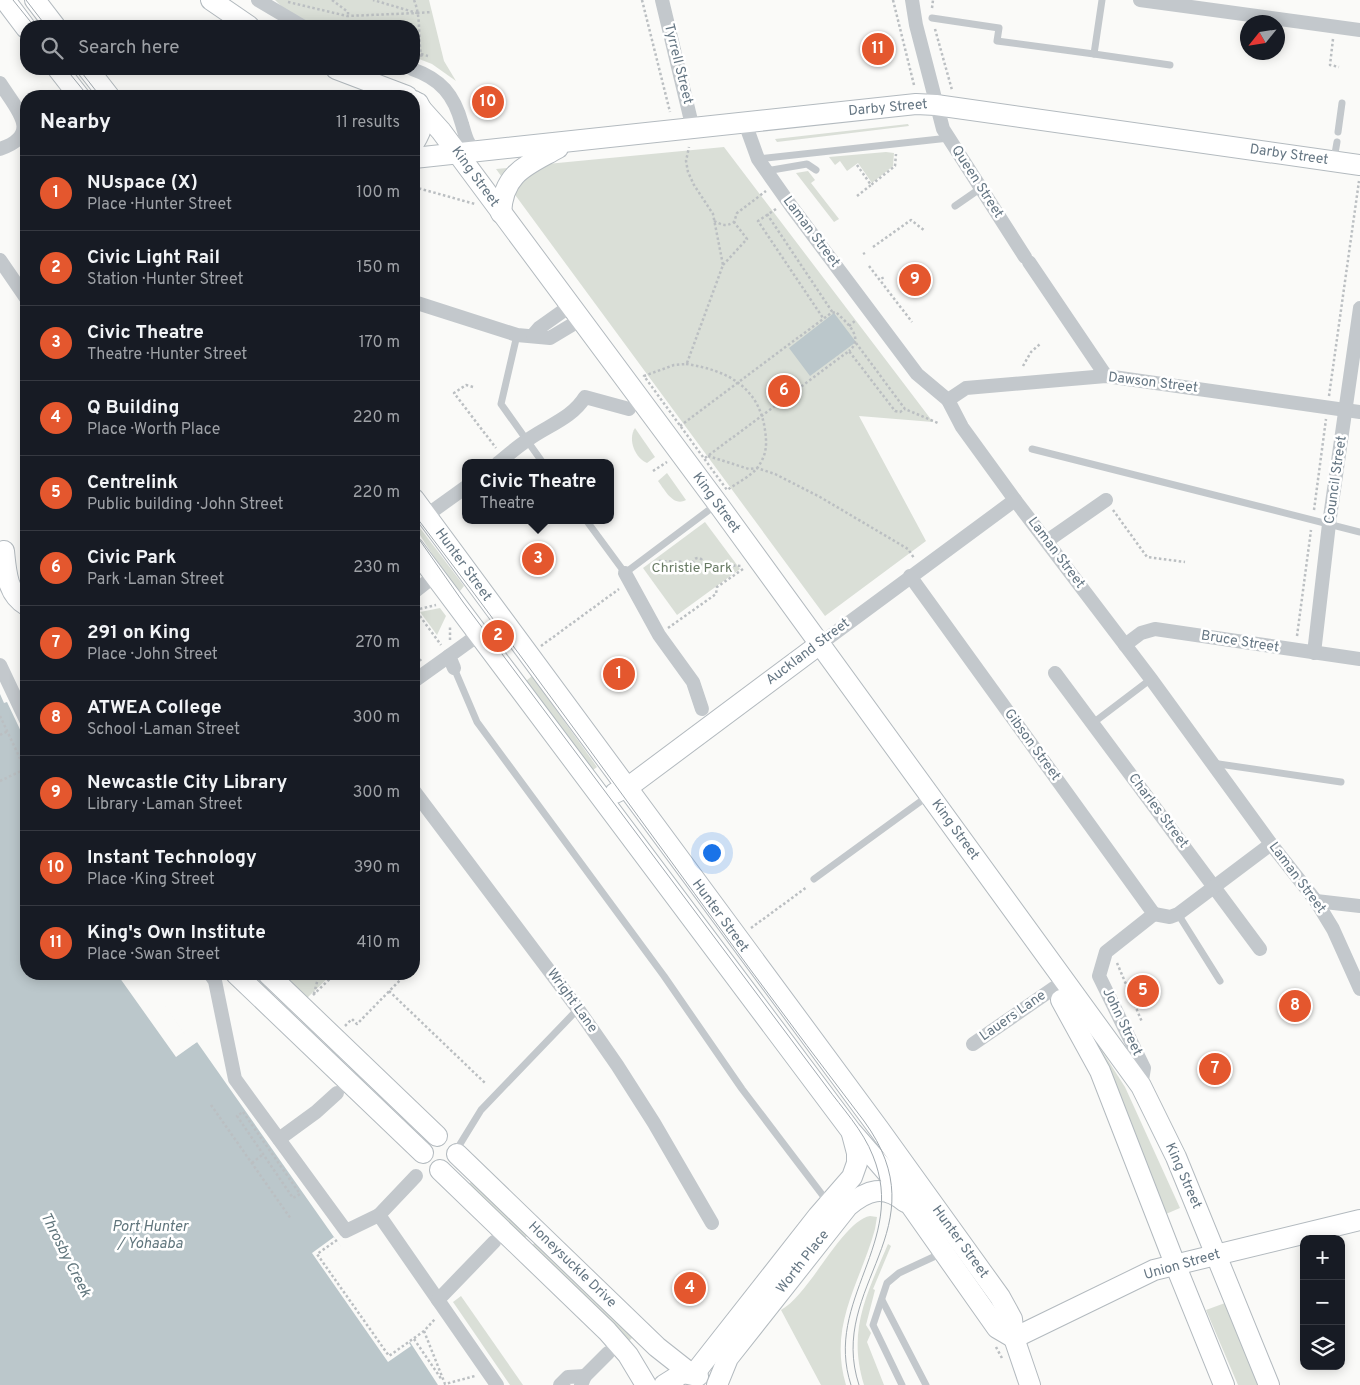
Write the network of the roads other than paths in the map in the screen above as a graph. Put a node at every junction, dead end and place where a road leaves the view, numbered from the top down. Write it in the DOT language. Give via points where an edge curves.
graph roads {
  1 [pos="5,0"];
  2 [pos="35,0"];
  3 [pos="210,0"];
  4 [pos="258,0"];
  5 [pos="662,0"];
  6 [pos="912,0"];
  7 [pos="1102,0"];
  8 [pos="1140,0"];
  9 [pos="932,18"];
  10 [pos="20,20"];
  11 [pos="50,20"];
  12 [pos="240,20"];
  13 [pos="292,20"];
  14 [pos="1360,30"];
  15 [pos="1094,54"];
  16 [pos="1170,65"];
  17 [pos="420,68"];
  18 [pos="63,75"];
  19 [pos="93,75"];
  20 [pos="351,75"];
  21 [pos="0,83"];
  22 [pos="74,90"];
  23 [pos="104,90"];
  24 [pos="388,90"];
  25 [pos="1342,103"];
  26 [pos="936,105"];
  27 [pos="420,107"];
  28 [pos="420,113"];
  29 [pos="20,114"];
  30 [pos="745,123"];
  31 [pos="420,132"];
  32 [pos="1338,132"];
  33 [pos="691,138"];
  34 [pos="949,138"];
  35 [pos="20,140"];
  36 [pos="1337,142"];
  37 [pos="567,143"];
  38 [pos="0,148"];
  39 [pos="467,153"];
  40 [pos="420,157"];
  41 [pos="1334,162"];
  42 [pos="762,165"];
  43 [pos="816,170"];
  44 [pos="1359,174"];
  45 [pos="981,188"];
  46 [pos="955,206"];
  47 [pos="502,213"];
  48 [pos="0,260"];
  49 [pos="20,289"];
  50 [pos="420,304"];
  51 [pos="1360,308"];
  52 [pos="575,313"];
  53 [pos="516,340"];
  54 [pos="1106,376"];
  55 [pos="948,400"];
  56 [pos="629,408"];
  57 [pos="1346,410"];
  58 [pos="1360,412"];
  59 [pos="526,439"];
  60 [pos="1032,449"];
  61 [pos="502,459"];
  62 [pos="541,459"];
  63 [pos="462,489"];
  64 [pos="722,497"];
  65 [pos="1015,500"];
  66 [pos="1106,500"];
  67 [pos="420,507"];
  68 [pos="434,510"];
  69 [pos="589,524"];
  70 [pos="1329,524"];
  71 [pos="1360,532"];
  72 [pos="1047,541"];
  73 [pos="2,546"];
  74 [pos="420,556"];
  75 [pos="915,572"];
  76 [pos="20,576"];
  77 [pos="628,576"];
  78 [pos="428,581"];
  79 [pos="420,587"];
  80 [pos="20,600"];
  81 [pos="478,635"];
  82 [pos="820,644"];
  83 [pos="1125,645"];
  84 [pos="1314,653"];
  85 [pos="1360,659"];
  86 [pos="452,662"];
  87 [pos="0,665"];
  88 [pos="1055,673"];
  89 [pos="420,678"];
  90 [pos="1151,679"];
  91 [pos="20,707"];
  92 [pos="702,709"];
  93 [pos="1093,724"];
  94 [pos="1212,763"];
  95 [pos="1341,782"];
  96 [pos="626,788"];
  97 [pos="598,793"];
  98 [pos="930,795"];
  99 [pos="420,799"];
  100 [pos="1271,844"];
  101 [pos="814,879"];
  102 [pos="1215,887"];
  103 [pos="1316,901"];
  104 [pos="1360,906"];
  105 [pos="1012,910"];
  106 [pos="1154,914"];
  107 [pos="1178,914"];
  108 [pos="1260,949"];
  109 [pos="214,980"];
  110 [pos="242,980"];
  111 [pos="274,980"];
  112 [pos="1220,980"];
  113 [pos="1054,988"];
  114 [pos="1360,989"];
  115 [pos="578,1009"];
  116 [pos="973,1044"];
  117 [pos="1141,1086"];
  118 [pos="337,1093"];
  119 [pos="851,1131"];
  120 [pos="437,1136"];
  121 [pos="278,1139"];
  122 [pos="457,1151"];
  123 [pos="423,1153"];
  124 [pos="440,1170"];
  125 [pos="416,1176"];
  126 [pos="827,1200"];
  127 [pos="914,1211"];
  128 [pos="379,1215"];
  129 [pos="1360,1220"];
  130 [pos="712,1223"];
  131 [pos="494,1242"];
  132 [pos="945,1252"];
  133 [pos="1216,1254"];
  134 [pos="1175,1264"];
  135 [pos="438,1300"];
  136 [pos="882,1300"];
  137 [pos="1014,1338"];
  138 [pos="608,1353"];
  139 [pos="697,1378"];
  140 [pos="583,1381"];
  141 [pos="497,1385"];
  142 [pos="560,1385"];
  143 [pos="646,1385"];
  144 [pos="664,1385"];
  145 [pos="717,1385"];
  146 [pos="902,1385"];
  147 [pos="926,1385"];
  148 [pos="1030,1385"];
  149 [pos="1224,1385"];
  150 [pos="1269,1385"];
  1 -- 10 [label="main road"];
  2 -- 11 [label="main road"];
  3 -- 12 [label="main road"];
  4 -- 13 [label="street"];
  5 -- 33 [label="street, Tyrrell Street"];
  6 -- 26 [label="street, Queen Street"];
  7 -- 15 [label="lane"];
  8 -- 14 [label="street"];
  9 -- 15 [label="lane" via="998,28 996,41"];
  15 -- 16 [label="lane"];
  17 -- 39 [label="street, King Street" via="449,93 456,105 467,140"];
  18 -- 22 [label="main road"];
  19 -- 23 [label="main road"];
  20 -- 24 [label="main road"];
  21 -- 29 [label="street"];
  25 -- 32 [label="lane"];
  26 -- 30 [label="main road, Darby Street" via="908,105"];
  26 -- 34 [label="street, Queen Street"];
  26 -- 41 [label="main road, Darby Street"];
  27 -- 39 [label="main road, King Street"];
  28 -- 31 [label="main road" via="423,118"];
  30 -- 33 [label="main road, Darby Street"];
  30 -- 42 [label="street, Laman Street"];
  33 -- 37 [label="main road, Darby Street"];
  34 -- 42 [label="lane"];
  34 -- 45 [label="street, Queen Street"];
  35 -- 38 [label="street"];
  36 -- 41 [label="lane"];
  37 -- 39 [label="main road, Darby Street"];
  37 -- 47 [label="main road" via="521,168 505,191"];
  39 -- 40 [label="main road, Darby Street"];
  39 -- 47 [label="main road, King Street"];
  41 -- 44 [label="main road, Darby Street"];
  42 -- 43 [label="lane" via="807,164"];
  42 -- 55 [label="street, Laman Street" via="917,374"];
  45 -- 46 [label="lane"];
  45 -- 54 [label="street, Queen Street"];
  47 -- 52 [label="main road, King Street"];
  48 -- 49 [label="street"];
  50 -- 53 [label="street"];
  51 -- 57 [label="street, Council Street"];
  52 -- 53 [label="street" via="539,328 533,335"];
  52 -- 64 [label="main road, King Street" via="691,468"];
  53 -- 59 [label="lane" via="501,404"];
  54 -- 55 [label="street, Dawson Street" via="966,388"];
  54 -- 57 [label="street, Dawson Street"];
  55 -- 65 [label="street, Laman Street" via="962,427"];
  56 -- 59 [label="street" via="585,397 564,418"];
  57 -- 58 [label="street, Dawson Street"];
  57 -- 70 [label="street, Council Street"];
  59 -- 61 [label="street"];
  59 -- 62 [label="lane"];
  60 -- 70 [label="lane"];
  63 -- 68 [label="street"];
  64 -- 77 [label="lane" via="649,555"];
  64 -- 82 [label="main road, King Street"];
  65 -- 72 [label="street, Laman Street"];
  65 -- 75 [label="street, Auckland Street"];
  66 -- 72 [label="street"];
  67 -- 96 [label="main road, Hunter Street"];
  69 -- 77 [label="lane"];
  70 -- 71 [label="lane"];
  70 -- 84 [label="street, Council Street"];
  72 -- 83 [label="street, Laman Street"];
  73 -- 76 [label="main road"];
  73 -- 80 [label="main road" via="10,586"];
  74 -- 81 [label="main road, Hunter Street"];
  75 -- 82 [label="street, Auckland Street"];
  75 -- 106 [label="street, Gibson Street"];
  77 -- 92 [label="street" via="659,634 693,682"];
  78 -- 79 [label="street"];
  81 -- 86 [label="street"];
  81 -- 97 [label="main road, Hunter Street"];
  82 -- 96 [label="main road, Auckland Street"];
  82 -- 98 [label="main road, King Street"];
  83 -- 84 [label="street, Bruce Street" via="1141,633 1155,628"];
  83 -- 90 [label="street, Laman Street"];
  84 -- 85 [label="street, Bruce Street"];
  86 -- 89 [label="street"];
  86 -- 126 [label="lane" via="477,722 664,976 742,1089"];
  87 -- 91 [label="street"];
  88 -- 93 [label="street, Charles Street"];
  90 -- 93 [label="lane"];
  90 -- 94 [label="street, Laman Street"];
  93 -- 102 [label="street, Charles Street"];
  94 -- 95 [label="lane"];
  94 -- 100 [label="street, Laman Street"];
  96 -- 97 [label="main road, Auckland Street" via="609,794"];
  96 -- 137 [label="main road, Hunter Street" via="1000,1297 1012,1319"];
  97 -- 119 [label="main road, Hunter Street"];
  98 -- 101 [label="lane"];
  98 -- 105 [label="main road, King Street"];
  99 -- 115 [label="street, Wright Lane"];
  100 -- 102 [label="street"];
  100 -- 103 [label="street, Laman Street"];
  102 -- 107 [label="street"];
  102 -- 108 [label="street, Charles Street"];
  103 -- 104 [label="street"];
  103 -- 114 [label="street, Laman Street" via="1333,929"];
  105 -- 113 [label="main road, King Street"];
  105 -- 117 [label="main road, King Street"];
  106 -- 107 [label="street" via="1170,917"];
  106 -- 117 [label="street, John Street" via="1106,952 1099,976 1144,1068"];
  107 -- 112 [label="lane"];
  109 -- 121 [label="street" via="236,1080"];
  110 -- 123 [label="main road"];
  111 -- 120 [label="main road"];
  113 -- 116 [label="street, Lauers Lane"];
  113 -- 134 [label="main road, King Street" via="1100,1071"];
  115 -- 122 [label="lane" via="481,1110"];
  115 -- 130 [label="street, Wright Lane" via="654,1123"];
  117 -- 133 [label="main road, King Street" via="1176,1157"];
  118 -- 121 [label="street"];
  119 -- 126 [label="main road, Worth Place" via="856,1146 856,1168 849,1181"];
  119 -- 127 [label="main road, Hunter Street"];
  120 -- 122 [label="main road" via="448,1138"];
  120 -- 123 [label="main road" via="425,1144"];
  121 -- 128 [label="street" via="346,1231"];
  122 -- 124 [label="main road" via="452,1165"];
  122 -- 139 [label="main road, Honeysuckle Drive" via="657,1347"];
  123 -- 124 [label="main road" via="428,1165"];
  124 -- 143 [label="main road, Honeysuckle Drive" via="607,1331 628,1355"];
  125 -- 128 [label="street"];
  126 -- 139 [label="main road, Worth Place"];
  127 -- 132 [label="main road, Hunter Street"];
  127 -- 145 [label="main road, Worth Place" via="898,1196 879,1190 865,1193 848,1206 728,1358"];
  128 -- 135 [label="street"];
  129 -- 133 [label="main road, Union Street"];
  131 -- 135 [label="street"];
  132 -- 136 [label="lane" via="899,1273 887,1283"];
  132 -- 137 [label="main road, Hunter Street" via="997,1328"];
  133 -- 134 [label="main road, Union Street"];
  133 -- 150 [label="main road, King Street"];
  134 -- 137 [label="main road, Union Street" via="1154,1270"];
  134 -- 149 [label="main road, King Street"];
  135 -- 141 [label="street"];
  136 -- 146 [label="lane" via="873,1325"];
  136 -- 147 [label="lane"];
  137 -- 148 [label="main road, Hunter Street"];
  138 -- 140 [label="street"];
  139 -- 144 [label="main road" via="677,1375"];
  140 -- 142 [label="street" via="568,1377"];
}
